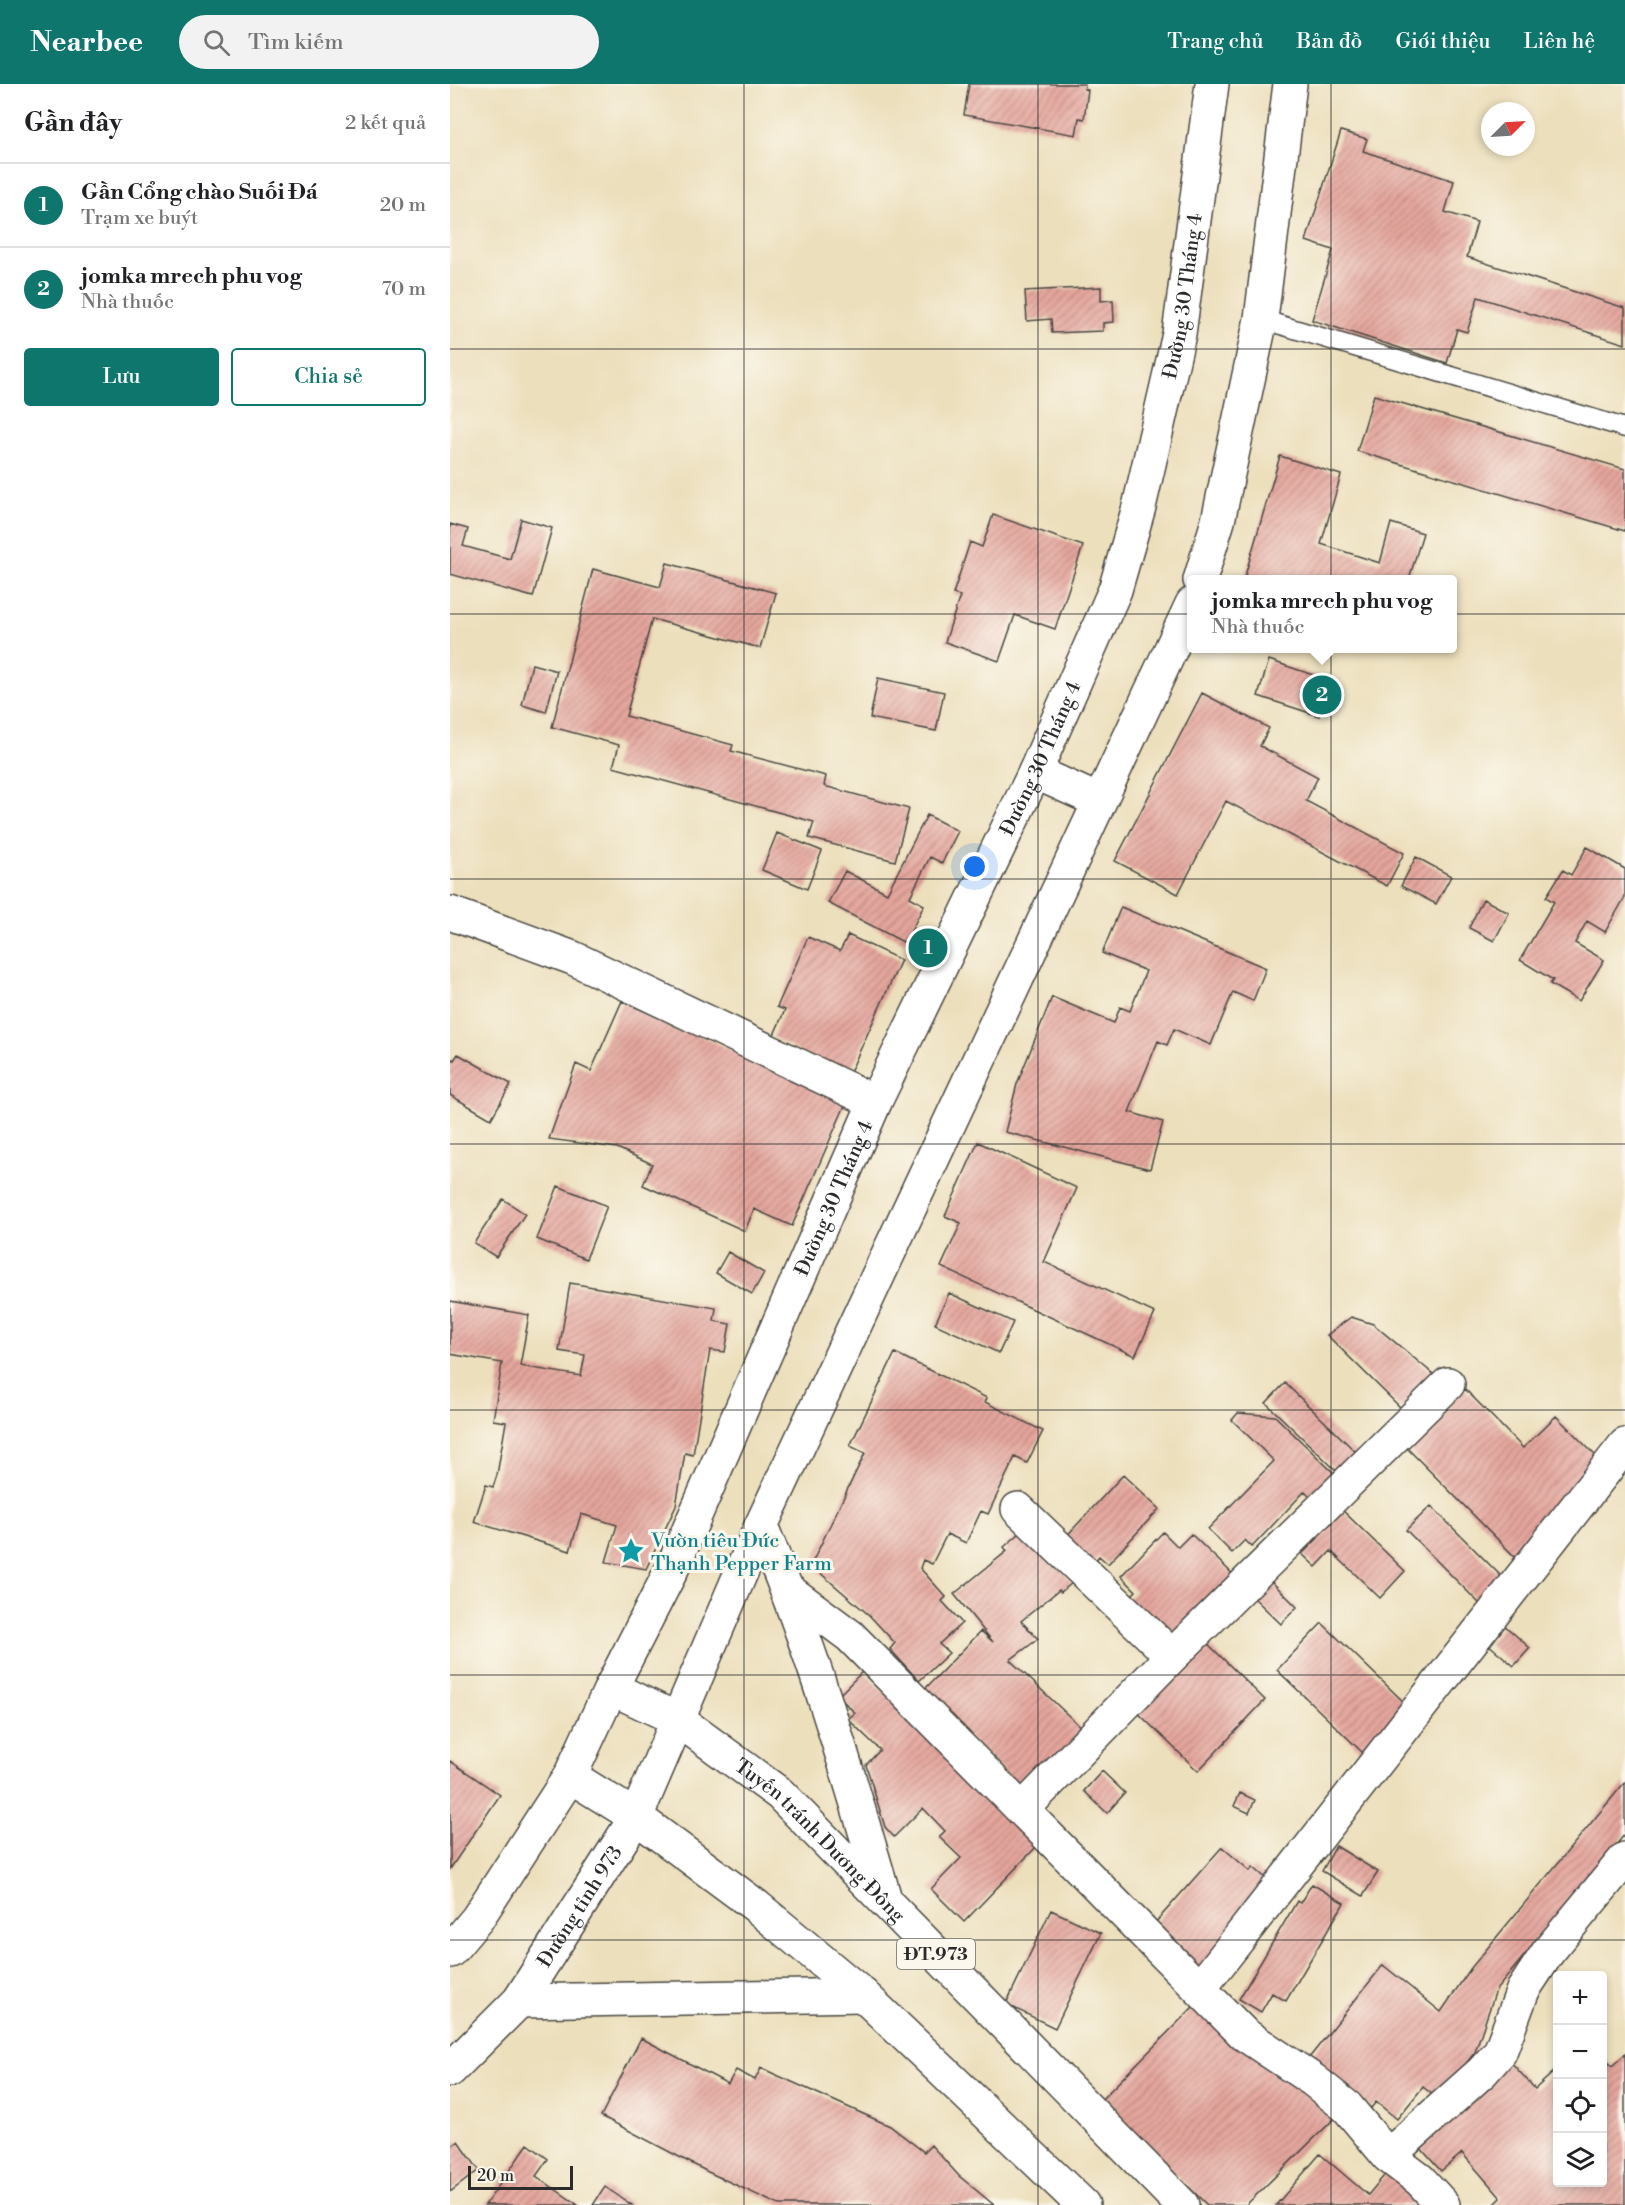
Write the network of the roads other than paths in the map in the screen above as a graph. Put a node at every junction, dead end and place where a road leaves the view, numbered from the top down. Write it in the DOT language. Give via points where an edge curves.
graph roads {
  1 [pos="1212,84"];
  2 [pos="1290,84"];
  3 [pos="1261,320"];
  4 [pos="1625,428"];
  5 [pos="1201,575"];
  6 [pos="1187,613"];
  7 [pos="1035,772"];
  8 [pos="1099,801"];
  9 [pos="450,913"];
  10 [pos="874,1102"];
  11 [pos="1448,1384"];
  12 [pos="1625,1446"];
  13 [pos="1018,1509"];
  14 [pos="761,1526"];
  15 [pos="788,1590"];
  16 [pos="1172,1656"];
  17 [pos="611,1688"];
  18 [pos="677,1719"];
  19 [pos="570,1776"];
  20 [pos="1022,1810"];
  21 [pos="636,1817"];
  22 [pos="1625,1859"];
  23 [pos="886,1904"];
  24 [pos="450,1951"];
  25 [pos="1200,1988"];
  26 [pos="863,1995"];
  27 [pos="519,2001"];
  28 [pos="450,2070"];
  29 [pos="1388,2156"];
  30 [pos="1083,2205"];
  31 [pos="1182,2205"];
  32 [pos="1443,2205"];
  1 -- 7 [label="main road, Đường 30 Tháng 4" via="1179,334 1139,507 1115,590"];
  2 -- 3 [label="main road"];
  3 -- 4 [label="lane"];
  3 -- 5 [label="main road" via="1218,521"];
  6 -- 8 [label="main road"];
  7 -- 8 [label="main road"];
  7 -- 10 [label="main road, Đường 30 Tháng 4"];
  8 -- 14 [label="main road"];
  9 -- 10 [label="main road" via="573,958"];
  10 -- 17 [label="main road, Đường 30 Tháng 4" via="671,1571"];
  11 -- 16 [label="main road"];
  12 -- 25 [label="main road"];
  13 -- 16 [label="main road"];
  14 -- 15 [label="main road, ĐT.973"];
  14 -- 18 [label="main road"];
  15 -- 20 [label="main road" via="850,1636"];
  15 -- 23 [label="main road, ĐT.973" via="840,1744"];
  16 -- 20 [label="main road"];
  17 -- 18 [label="main road, Tuyến tránh Dương Đông / ĐT.973"];
  17 -- 19 [label="main road"];
  18 -- 21 [label="main road, Đường tỉnh 973"];
  18 -- 23 [label="main road, Tuyến tránh Dương Đông / ĐT.973" via="780,1794"];
  19 -- 21 [label="main road"];
  19 -- 24 [label="main road" via="477,1919"];
  20 -- 25 [label="main road"];
  21 -- 26 [label="main road" via="756,1906"];
  21 -- 27 [label="main road, Đường tỉnh 973"];
  22 -- 29 [label="main road" via="1548,1952 1523,1990 1500,2052"];
  23 -- 31 [label="main road, Tuyến tránh Dương Đông / ĐT.973"];
  25 -- 29 [label="main road" via="1244,2034 1347,2107"];
  26 -- 27 [label="main road"];
  26 -- 30 [label="main road"];
  27 -- 28 [label="main road, Đường tỉnh 973"];
  29 -- 32 [label="main road" via="1420,2180"];
}
